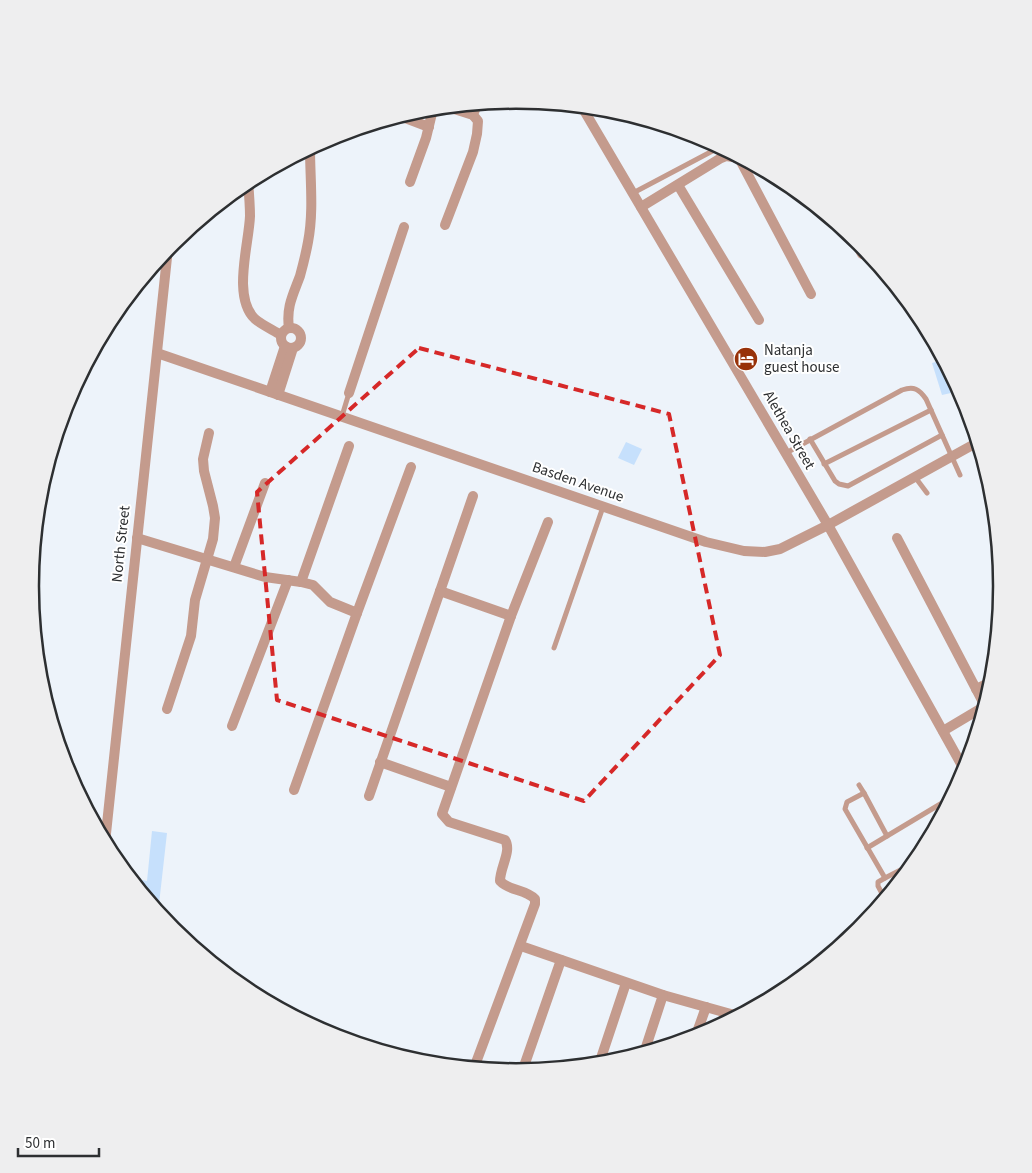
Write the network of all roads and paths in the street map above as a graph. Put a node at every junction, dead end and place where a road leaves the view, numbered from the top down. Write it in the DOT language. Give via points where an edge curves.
graph roads {
  1 [pos="474,111"];
  2 [pos="464,112"];
  3 [pos="586,114"];
  4 [pos="473,115"];
  5 [pos="431,117"];
  6 [pos="412,121"];
  7 [pos="429,127"];
  8 [pos="712,151"];
  9 [pos="310,156"];
  10 [pos="724,157"];
  11 [pos="745,168"];
  12 [pos="410,182"];
  13 [pos="678,185"];
  14 [pos="249,192"];
  15 [pos="633,193"];
  16 [pos="641,207"];
  17 [pos="445,224"];
  18 [pos="404,227"];
  19 [pos="167,262"];
  20 [pos="811,294"];
  21 [pos="759,320"];
  22 [pos="285,332"];
  23 [pos="289,347"];
  24 [pos="157,352"];
  25 [pos="274,393"];
  26 [pos="349,393"];
  27 [pos="931,410"];
  28 [pos="342,417"];
  29 [pos="209,433"];
  30 [pos="942,435"];
  31 [pos="810,439"];
  32 [pos="349,446"];
  33 [pos="972,446"];
  34 [pos="786,453"];
  35 [pos="952,457"];
  36 [pos="824,464"];
  37 [pos="411,467"];
  38 [pos="960,475"];
  39 [pos="914,477"];
  40 [pos="264,483"];
  41 [pos="927,493"];
  42 [pos="473,496"];
  43 [pos="603,506"];
  44 [pos="548,522"];
  45 [pos="828,525"];
  46 [pos="137,538"];
  47 [pos="897,538"];
  48 [pos="207,559"];
  49 [pos="234,567"];
  50 [pos="288,580"];
  51 [pos="301,582"];
  52 [pos="440,591"];
  53 [pos="357,613"];
  54 [pos="511,616"];
  55 [pos="554,648"];
  56 [pos="983,685"];
  57 [pos="976,689"];
  58 [pos="980,697"];
  59 [pos="167,709"];
  60 [pos="977,711"];
  61 [pos="232,726"];
  62 [pos="943,731"];
  63 [pos="380,762"];
  64 [pos="960,762"];
  65 [pos="860,784"];
  66 [pos="450,787"];
  67 [pos="294,790"];
  68 [pos="864,793"];
  69 [pos="369,796"];
  70 [pos="942,802"];
  71 [pos="106,831"];
  72 [pos="887,836"];
  73 [pos="867,848"];
  74 [pos="900,870"];
  75 [pos="884,878"];
  76 [pos="882,893"];
  77 [pos="521,946"];
  78 [pos="562,960"];
  79 [pos="626,983"];
  80 [pos="664,995"];
  81 [pos="706,1007"];
  82 [pos="730,1014"];
  83 [pos="699,1027"];
  84 [pos="647,1045"];
  85 [pos="602,1056"];
  86 [pos="476,1062"];
  87 [pos="525,1064"];
  1 -- 4 [label="street"];
  2 -- 4 [label="street"];
  3 -- 15 [label="street, Alethea Street"];
  4 -- 17 [label="street" via="478,121 478,134"];
  5 -- 7 [label="street"];
  6 -- 7 [label="street"];
  7 -- 12 [label="street"];
  8 -- 15 [label="lane"];
  9 -- 22 [label="street" via="308,240 289,305"];
  10 -- 13 [label="street"];
  11 -- 20 [label="street"];
  13 -- 16 [label="street"];
  13 -- 21 [label="street"];
  14 -- 22 [label="street" via="250,216 243,290 255,319"];
  15 -- 16 [label="street, Alethea Street"];
  16 -- 34 [label="street, Alethea Street"];
  18 -- 26 [label="street"];
  19 -- 24 [label="street, North Street"];
  22 -- 23 [label="street" via="281,341"];
  22 -- 23 [label="street" via="294,328 301,335 298,346"];
  23 -- 25 [label="street"];
  24 -- 25 [label="street, Basden Avenue"];
  24 -- 46 [label="street, North Street"];
  25 -- 28 [label="street, Basden Avenue"];
  26 -- 28 [label="lane"];
  27 -- 30 [label="lane"];
  27 -- 31 [label="lane" via="922,392 908,388"];
  27 -- 36 [label="lane"];
  28 -- 43 [label="street, Basden Avenue"];
  29 -- 48 [label="street" via="203,459 215,518"];
  30 -- 35 [label="lane"];
  30 -- 36 [label="lane" via="848,486 835,481"];
  31 -- 34 [label="lane"];
  31 -- 36 [label="lane"];
  32 -- 51 [label="street"];
  33 -- 35 [label="street, Basden Avenue"];
  34 -- 45 [label="street, Alethea Street"];
  35 -- 38 [label="lane"];
  35 -- 39 [label="street, Basden Avenue"];
  37 -- 53 [label="street"];
  39 -- 41 [label="lane"];
  39 -- 45 [label="street, Basden Avenue"];
  40 -- 49 [label="street"];
  42 -- 52 [label="street"];
  43 -- 45 [label="street, Basden Avenue" via="706,542 744,551 780,549"];
  43 -- 55 [label="lane"];
  44 -- 54 [label="street"];
  45 -- 62 [label="street, Alethea Street"];
  46 -- 48 [label="street"];
  46 -- 71 [label="street, North Street"];
  47 -- 57 [label="street"];
  48 -- 49 [label="street"];
  48 -- 59 [label="street" via="195,600 191,636"];
  49 -- 50 [label="street"];
  50 -- 51 [label="street"];
  50 -- 61 [label="street"];
  51 -- 53 [label="street" via="313,586 337,606"];
  52 -- 54 [label="street"];
  52 -- 63 [label="street"];
  53 -- 67 [label="street"];
  54 -- 66 [label="street"];
  56 -- 57 [label="street"];
  57 -- 58 [label="street"];
  60 -- 62 [label="street"];
  62 -- 64 [label="street, Alethea Street"];
  63 -- 66 [label="street"];
  63 -- 69 [label="street"];
  65 -- 68 [label="lane"];
  66 -- 77 [label="street" via="442,814 444,818 504,840 508,851 500,871 500,881 504,886 528,893 535,899"];
  68 -- 72 [label="lane"];
  68 -- 73 [label="lane" via="847,802 845,809"];
  70 -- 72 [label="lane"];
  72 -- 73 [label="lane"];
  73 -- 75 [label="lane"];
  74 -- 75 [label="lane"];
  75 -- 76 [label="lane" via="878,882"];
  77 -- 78 [label="street"];
  77 -- 86 [label="street"];
  78 -- 79 [label="street"];
  78 -- 87 [label="street"];
  79 -- 80 [label="street"];
  79 -- 85 [label="street"];
  80 -- 81 [label="street"];
  80 -- 84 [label="street"];
  81 -- 82 [label="street"];
  81 -- 83 [label="street"];
}
